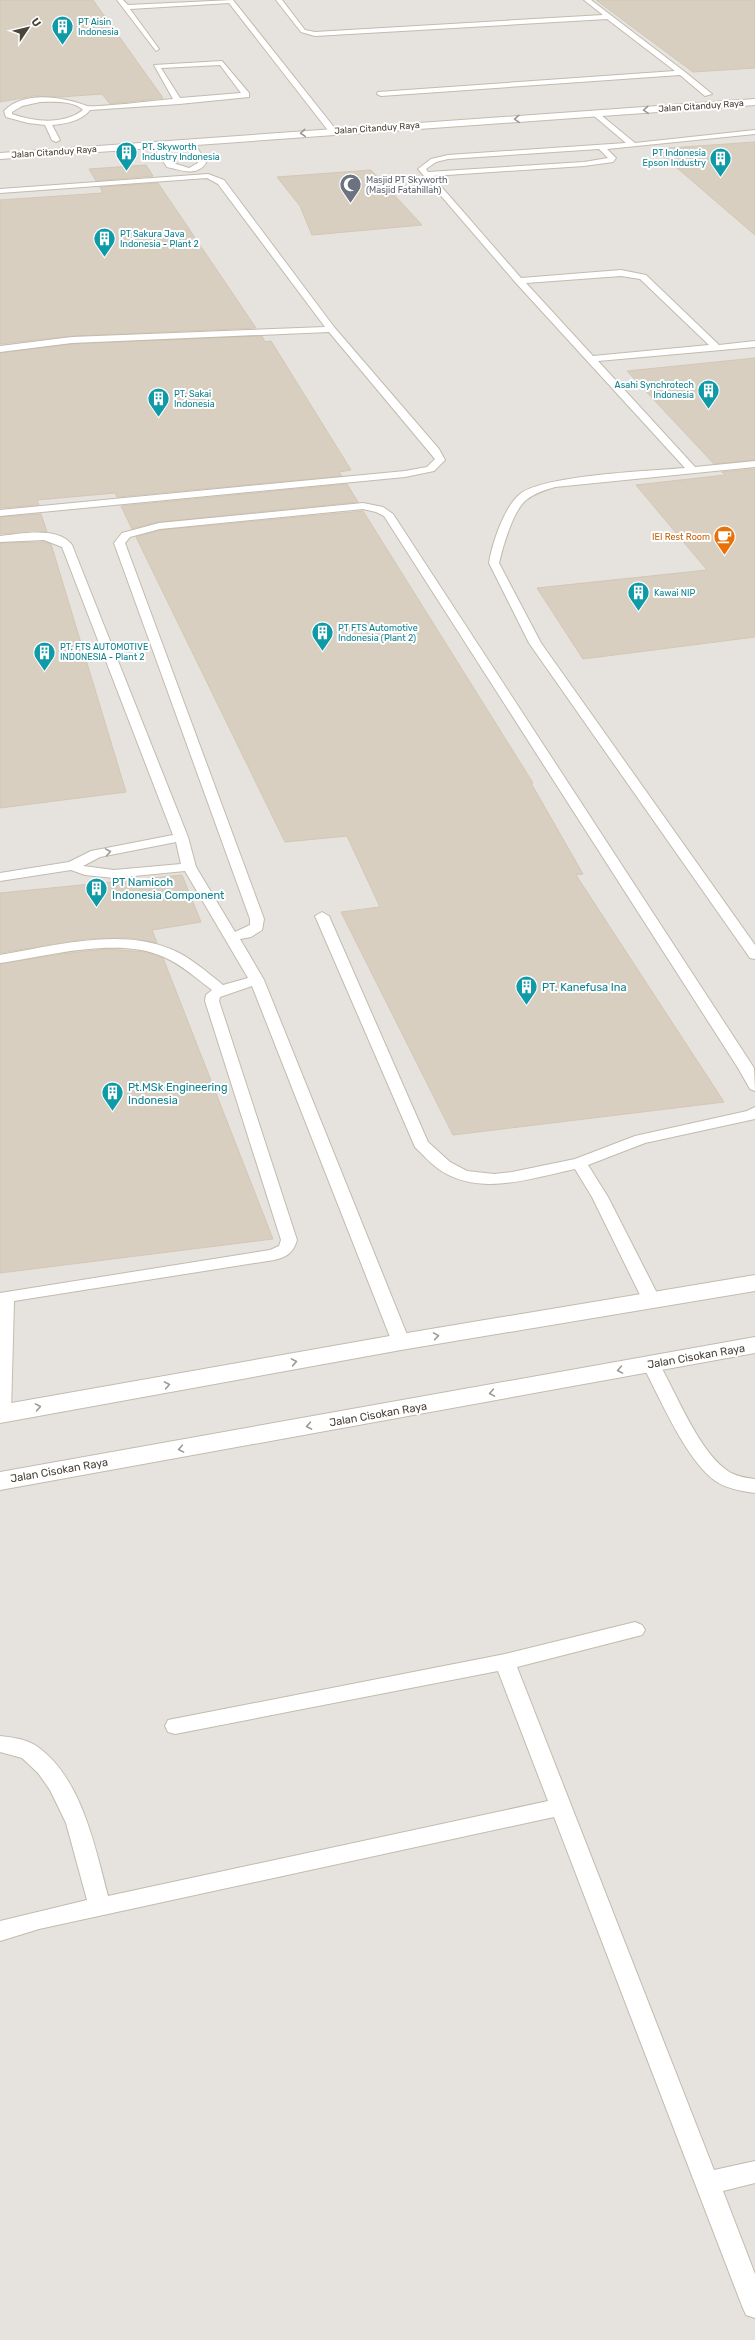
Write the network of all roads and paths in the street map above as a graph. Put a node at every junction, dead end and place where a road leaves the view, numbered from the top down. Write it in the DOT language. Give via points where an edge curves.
graph roads {
  1 [pos="120,0"];
  2 [pos="230,0"];
  3 [pos="279,0"];
  4 [pos="587,0"];
  5 [pos="126,7"];
  6 [pos="608,17"];
  7 [pos="156,49"];
  8 [pos="683,73"];
  9 [pos="712,93"];
  10 [pos="381,94"];
  11 [pos="693,95"];
  12 [pos="179,102"];
  13 [pos="755,102"];
  14 [pos="85,108"];
  15 [pos="596,113"];
  16 [pos="340,118"];
  17 [pos="324,119"];
  18 [pos="309,120"];
  19 [pos="47,122"];
  20 [pos="333,131"];
  21 [pos="755,132"];
  22 [pos="56,140"];
  23 [pos="190,142"];
  24 [pos="156,145"];
  25 [pos="633,145"];
  26 [pos="602,146"];
  27 [pos="0,156"];
  28 [pos="192,173"];
  29 [pos="426,174"];
  30 [pos="0,191"];
  31 [pos="519,281"];
  32 [pos="331,329"];
  33 [pos="755,344"];
  34 [pos="716,347"];
  35 [pos="0,349"];
  36 [pos="591,359"];
  37 [pos="755,464"];
  38 [pos="692,470"];
  39 [pos="0,513"];
  40 [pos="0,539"];
  41 [pos="181,837"];
  42 [pos="72,866"];
  43 [pos="189,867"];
  44 [pos="0,877"];
  45 [pos="322,916"];
  46 [pos="230,937"];
  47 [pos="755,955"];
  48 [pos="0,959"];
  49 [pos="256,980"];
  50 [pos="221,990"];
  51 [pos="755,1086"];
  52 [pos="755,1112"];
  53 [pos="579,1163"];
  54 [pos="755,1283"];
  55 [pos="3,1298"];
  56 [pos="652,1301"];
  57 [pos="401,1342"];
  58 [pos="755,1345"];
  59 [pos="651,1364"];
  60 [pos="1,1413"];
  61 [pos="0,1481"];
  62 [pos="755,1486"];
  63 [pos="635,1630"];
  64 [pos="505,1662"];
  65 [pos="174,1726"];
  66 [pos="0,1744"];
  67 [pos="560,1807"];
  68 [pos="100,1907"];
  69 [pos="0,1931"];
  70 [pos="755,2172"];
  71 [pos="707,2183"];
  72 [pos="755,2306"];
  1 -- 5 [label="lane"];
  2 -- 5 [label="lane"];
  2 -- 17 [label="lane"];
  3 -- 6 [label="lane" via="303,31 315,34"];
  4 -- 6 [label="lane"];
  5 -- 7 [label="lane"];
  6 -- 8 [label="lane"];
  8 -- 9 [label="lane"];
  8 -- 10 [label="lane"];
  9 -- 11 [label="street, Jalan Citanduy Raya"];
  12 -- 12 [label="lane" via="234,98 246,95 222,63 156,66"];
  12 -- 14 [label="lane"];
  13 -- 15 [label="street, Jalan Citanduy Raya, one-way"];
  14 -- 19 [label="lane" via="87,110 82,116"];
  14 -- 19 [label="lane" via="71,102 49,100 28,102 14,106 8,111 9,115 17,119"];
  15 -- 20 [label="street, Jalan Citanduy Raya, one-way"];
  15 -- 25 [label="lane"];
  16 -- 17 [label="street, Jalan Citanduy Raya"];
  17 -- 18 [label="street, Jalan Citanduy Raya"];
  17 -- 20 [label="lane"];
  19 -- 22 [label="lane"];
  20 -- 23 [label="street, Jalan Citanduy Raya, one-way"];
  21 -- 25 [label="lane"];
  23 -- 24 [label="street, Jalan Citanduy Raya"];
  23 -- 28 [label="lane" via="202,163"];
  24 -- 27 [label="street, Jalan Citanduy Raya"];
  24 -- 28 [label="lane" via="170,165"];
  25 -- 26 [label="lane"];
  26 -- 29 [label="lane" via="443,157 425,164 422,169"];
  26 -- 29 [label="lane" via="612,158 610,160 584,164"];
  28 -- 30 [label="lane"];
  28 -- 32 [label="lane" via="221,182"];
  29 -- 31 [label="lane"];
  31 -- 34 [label="lane" via="621,273 643,277"];
  31 -- 36 [label="lane"];
  32 -- 35 [label="lane" via="72,340"];
  32 -- 39 [label="lane" via="435,451 440,460 430,469 405,474"];
  33 -- 34 [label="lane"];
  34 -- 36 [label="lane"];
  36 -- 38 [label="lane"];
  37 -- 38 [label="lane"];
  38 -- 47 [label="lane" via="554,484 531,491 519,500 495,553 494,563 535,643"];
  40 -- 41 [label="lane" via="46,536 59,539 67,545"];
  42 -- 41 [label="lane, one-way" via="96,854"];
  41 -- 43 [label="lane"];
  42 -- 43 [label="lane" via="82,871 101,874"];
  42 -- 44 [label="lane"];
  43 -- 46 [label="lane"];
  45 -- 53 [label="lane" via="421,1144 431,1154 449,1169 469,1178 497,1180"];
  46 -- 49 [label="lane"];
  46 -- 51 [label="lane" via="246,934 257,927 257,919 119,543 126,535 159,526 363,506 379,509 388,514 746,1068"];
  48 -- 50 [label="lane" via="124,944 166,953"];
  49 -- 50 [label="lane"];
  49 -- 57 [label="lane"];
  50 -- 55 [label="lane" via="213,995 212,1001 289,1240 286,1249 274,1255"];
  52 -- 53 [label="lane" via="752,1115 641,1139"];
  53 -- 56 [label="lane" via="600,1197"];
  54 -- 56 [label="street"];
  55 -- 60 [label="lane"];
  57 -- 56 [label="street, one-way"];
  60 -- 57 [label="street, one-way"];
  58 -- 59 [label="street, Jalan Cisokan Raya"];
  59 -- 61 [label="street, Jalan Cisokan Raya, one-way"];
  59 -- 62 [label="lane" via="698,1450 721,1477 743,1485"];
  63 -- 64 [label="lane"];
  64 -- 65 [label="lane"];
  64 -- 67 [label="lane"];
  66 -- 68 [label="lane" via="28,1751 50,1772 75,1816"];
  67 -- 68 [label="lane"];
  67 -- 71 [label="lane"];
  68 -- 69 [label="lane"];
  70 -- 71 [label="lane"];
  71 -- 72 [label="lane"];
}
